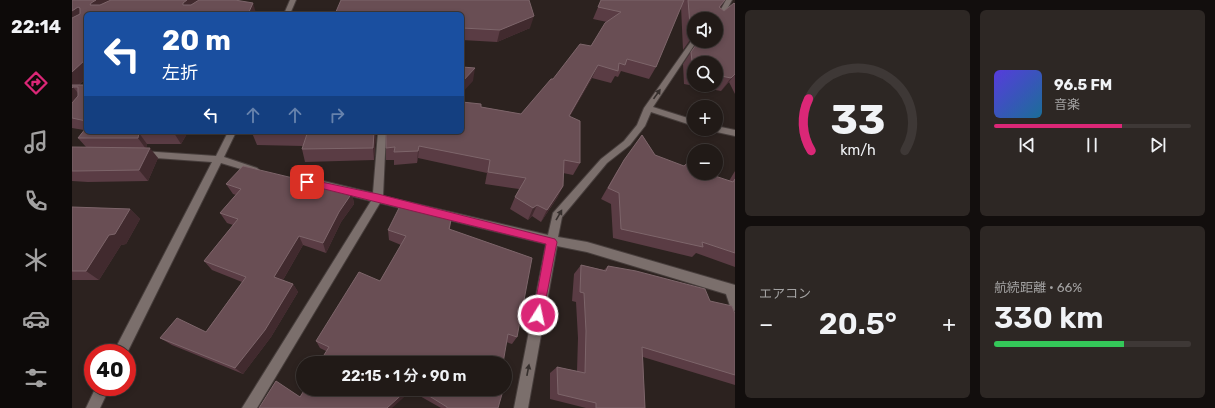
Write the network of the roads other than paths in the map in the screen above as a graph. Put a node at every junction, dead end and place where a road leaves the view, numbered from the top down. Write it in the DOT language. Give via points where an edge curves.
graph roads {
  1 [pos="293,0"];
  2 [pos="730,0"];
  3 [pos="288,12"];
  4 [pos="723,12"];
  5 [pos="689,48"];
  6 [pos="648,108"];
  7 [pos="687,121"];
  8 [pos="723,131"];
  9 [pos="735,133"];
  10 [pos="231,134"];
  11 [pos="382,134"];
  12 [pos="131,154"];
  13 [pos="220,159"];
  14 [pos="266,172"];
  15 [pos="311,183"];
  16 [pos="378,198"];
  17 [pos="552,242"];
  18 [pos="733,291"];
  19 [pos="735,305"];
  20 [pos="125,344"];
  21 [pos="99,396"];
  22 [pos="93,408"];
  23 [pos="249,408"];
  24 [pos="521,408"];
  1 -- 3 [label="street"];
  2 -- 4 [label="street"];
  6 -- 5 [label="street, one-way"];
  6 -- 7 [label="street"];
  17 -- 6 [label="street, one-way" via="557,216 604,161 627,143 641,126"];
  8 -- 9 [label="street"];
  10 -- 13 [label="street"];
  11 -- 16 [label="street"];
  12 -- 13 [label="street"];
  13 -- 14 [label="street"];
  13 -- 20 [label="street"];
  15 -- 16 [label="street"];
  16 -- 17 [label="street"];
  16 -- 23 [label="street"];
  17 -- 18 [label="street" via="587,247"];
  24 -- 17 [label="street, one-way"];
  18 -- 19 [label="street"];
  21 -- 22 [label="street"];
}
